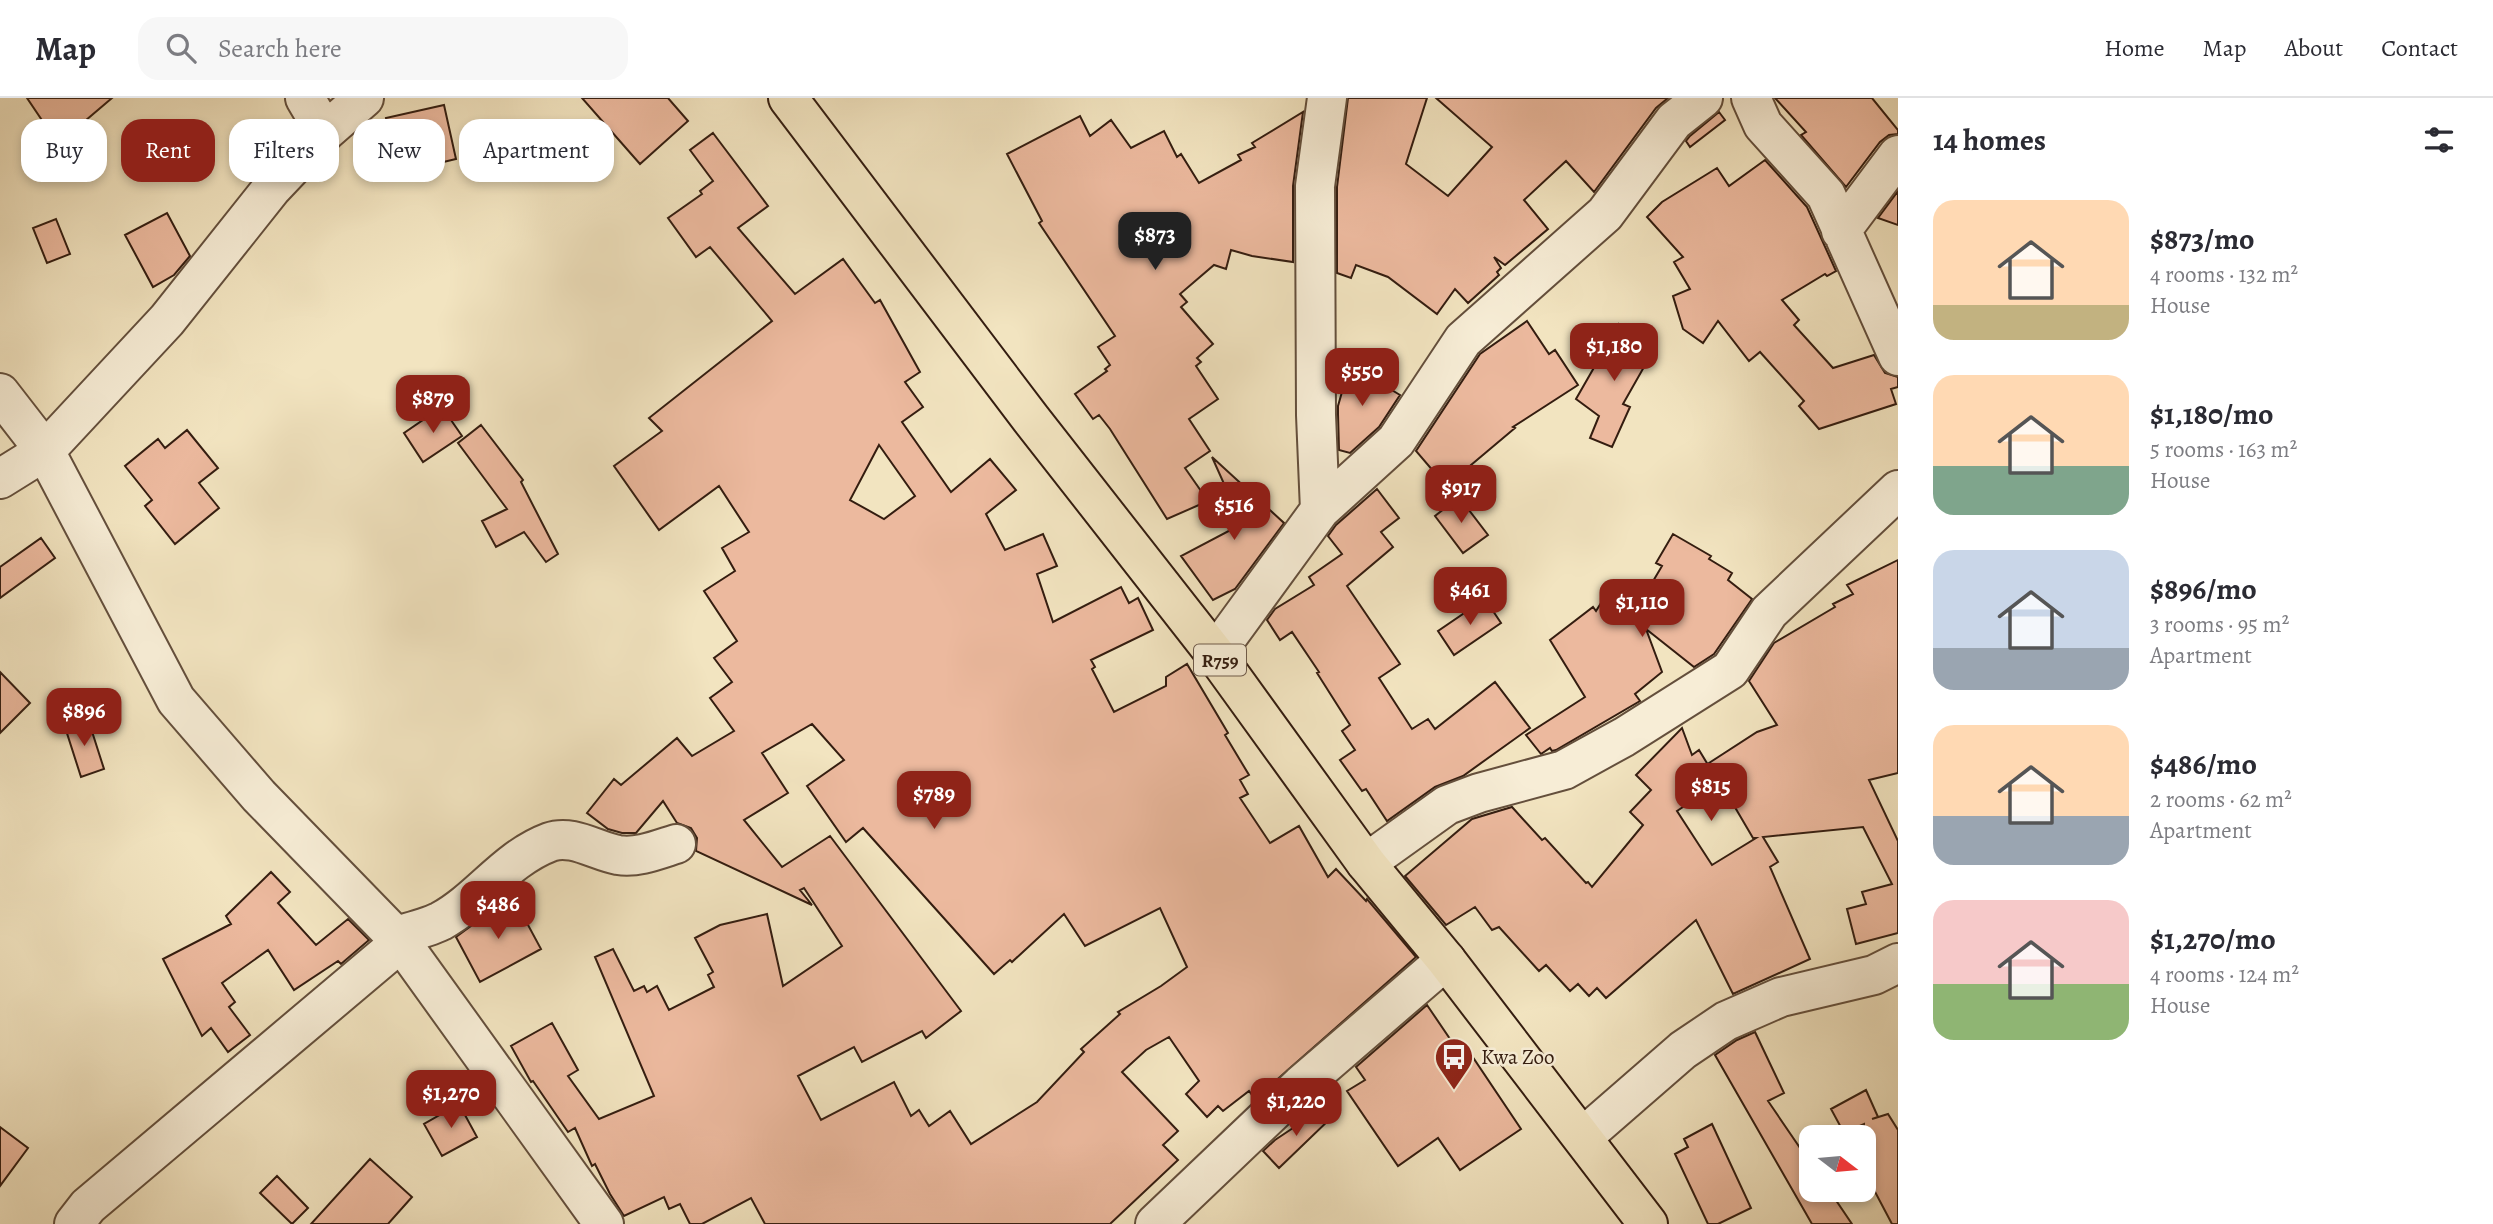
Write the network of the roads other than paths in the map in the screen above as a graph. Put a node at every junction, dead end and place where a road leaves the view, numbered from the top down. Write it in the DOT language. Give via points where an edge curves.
graph roads {
  1 [pos="304,98"];
  2 [pos="364,98"];
  3 [pos="788,98"];
  4 [pos="1326,98"];
  5 [pos="1703,98"];
  6 [pos="1751,98"];
  7 [pos="317,119"];
  8 [pos="339,120"];
  9 [pos="1898,155"];
  10 [pos="278,182"];
  11 [pos="1841,230"];
  12 [pos="1898,356"];
  13 [pos="0,393"];
  14 [pos="45,451"];
  15 [pos="0,479"];
  16 [pos="1898,490"];
  17 [pos="1320,510"];
  18 [pos="1215,654"];
  19 [pos="676,844"];
  20 [pos="1366,863"];
  21 [pos="398,939"];
  22 [pos="1446,960"];
  23 [pos="1898,963"];
  24 [pos="1583,1137"];
  25 [pos="81,1215"];
  26 [pos="49,1224"];
  27 [pos="604,1224"];
  28 [pos="1154,1224"];
  29 [pos="1648,1224"];
  1 -- 7 [label="street"];
  2 -- 8 [label="street"];
  3 -- 18 [label="main road, R759"];
  4 -- 17 [label="street" via="1315,186"];
  5 -- 17 [label="street" via="1674,121 1605,214 1463,340 1396,441"];
  6 -- 11 [label="street" via="1763,125 1826,195"];
  9 -- 11 [label="street"];
  10 -- 14 [label="street" via="167,320"];
  11 -- 12 [label="street"];
  13 -- 14 [label="street"];
  14 -- 15 [label="street"];
  14 -- 21 [label="street" via="176,700 259,796"];
  16 -- 20 [label="street" via="1769,612 1730,670 1564,770 1447,805"];
  17 -- 18 [label="street"];
  18 -- 20 [label="main road, R759"];
  19 -- 21 [label="street" via="634,856 553,841 508,865 441,921"];
  20 -- 22 [label="main road, R759"];
  21 -- 25 [label="street"];
  21 -- 27 [label="street"];
  22 -- 24 [label="main road, R759"];
  22 -- 28 [label="street" via="1301,1085"];
  23 -- 24 [label="street" via="1874,975 1781,997 1726,1021 1683,1050"];
  24 -- 29 [label="main road, R759"];
  25 -- 26 [label="street"];
}
